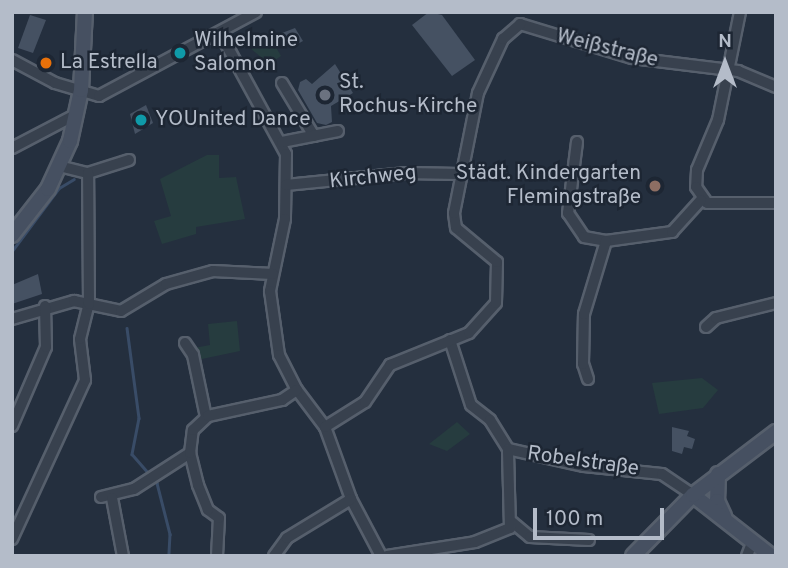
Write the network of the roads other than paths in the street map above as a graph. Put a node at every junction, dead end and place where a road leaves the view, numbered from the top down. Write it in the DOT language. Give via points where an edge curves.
graph roads {
  1 [pos="85,12"];
  2 [pos="256,12"];
  3 [pos="520,12"];
  4 [pos="740,12"];
  5 [pos="520,24"];
  6 [pos="220,33"];
  7 [pos="12,60"];
  8 [pos="727,70"];
  9 [pos="282,83"];
  10 [pos="776,87"];
  11 [pos="81,90"];
  12 [pos="77,114"];
  13 [pos="338,131"];
  14 [pos="314,136"];
  15 [pos="282,142"];
  16 [pos="577,142"];
  17 [pos="12,148"];
  18 [pos="129,160"];
  19 [pos="59,166"];
  20 [pos="88,173"];
  21 [pos="459,174"];
  22 [pos="286,185"];
  23 [pos="701,200"];
  24 [pos="776,203"];
  25 [pos="12,235"];
  26 [pos="606,241"];
  27 [pos="273,274"];
  28 [pos="776,303"];
  29 [pos="89,304"];
  30 [pos="45,306"];
  31 [pos="12,319"];
  32 [pos="706,327"];
  33 [pos="450,340"];
  34 [pos="185,343"];
  35 [pos="588,379"];
  36 [pos="297,390"];
  37 [pos="206,417"];
  38 [pos="12,426"];
  39 [pos="325,427"];
  40 [pos="776,432"];
  41 [pos="508,449"];
  42 [pos="190,453"];
  43 [pos="718,474"];
  44 [pos="351,499"];
  45 [pos="696,502"];
  46 [pos="726,520"];
  47 [pos="512,522"];
  48 [pos="12,540"];
  49 [pos="589,540"];
  50 [pos="758,552"];
  51 [pos="123,556"];
  52 [pos="217,556"];
  53 [pos="274,556"];
  54 [pos="381,556"];
  55 [pos="387,556"];
  56 [pos="633,556"];
  1 -- 11 [label="street"];
  2 -- 6 [label="street"];
  3 -- 5 [label="street"];
  4 -- 8 [label="street"];
  5 -- 8 [label="street, Weißstraße" via="632,58"];
  5 -- 21 [label="street" via="510,29 490,62"];
  6 -- 11 [label="street" via="99,96"];
  6 -- 15 [label="street"];
  7 -- 11 [label="street"];
  8 -- 10 [label="street, Weißstraße"];
  8 -- 23 [label="street" via="718,120 697,170"];
  9 -- 14 [label="street"];
  11 -- 12 [label="street"];
  12 -- 17 [label="street"];
  12 -- 19 [label="street"];
  13 -- 14 [label="street"];
  14 -- 15 [label="street"];
  15 -- 22 [label="street"];
  16 -- 26 [label="street" via="568,213 583,237"];
  18 -- 20 [label="street"];
  19 -- 20 [label="street"];
  19 -- 25 [label="street"];
  20 -- 29 [label="street"];
  21 -- 22 [label="street, Kirchweg" via="406,173"];
  21 -- 33 [label="street" via="456,228 491,254 500,284 482,323"];
  22 -- 27 [label="street" via="282,241"];
  23 -- 24 [label="street"];
  23 -- 26 [label="street" via="672,232"];
  26 -- 35 [label="street" via="584,314 583,364"];
  27 -- 29 [label="street" via="213,271 166,284 121,311"];
  27 -- 36 [label="street" via="270,291 279,355"];
  28 -- 32 [label="street" via="716,318"];
  29 -- 30 [label="street"];
  29 -- 48 [label="street" via="81,330 86,372 79,400"];
  30 -- 31 [label="street"];
  30 -- 38 [label="street" via="46,346"];
  33 -- 39 [label="street" via="390,365 365,402"];
  33 -- 41 [label="street, Robelstraße" via="471,405 490,420"];
  34 -- 37 [label="street" via="193,355"];
  36 -- 37 [label="street" via="282,400"];
  36 -- 39 [label="street"];
  37 -- 42 [label="street" via="190,436"];
  39 -- 44 [label="street"];
  40 -- 43 [label="street"];
  41 -- 45 [label="street, Robelstraße" via="584,466 662,474"];
  41 -- 47 [label="street"];
  42 -- 51 [label="street" via="153,477 106,498"];
  42 -- 52 [label="street" via="208,510 219,518"];
  43 -- 45 [label="street"];
  43 -- 46 [label="street" via="717,501"];
  44 -- 53 [label="street" via="287,538"];
  44 -- 54 [label="street"];
  45 -- 46 [label="street"];
  45 -- 56 [label="street" via="673,514"];
  46 -- 50 [label="street"];
  47 -- 49 [label="street" via="530,537"];
  47 -- 55 [label="street" via="494,537"];
}
